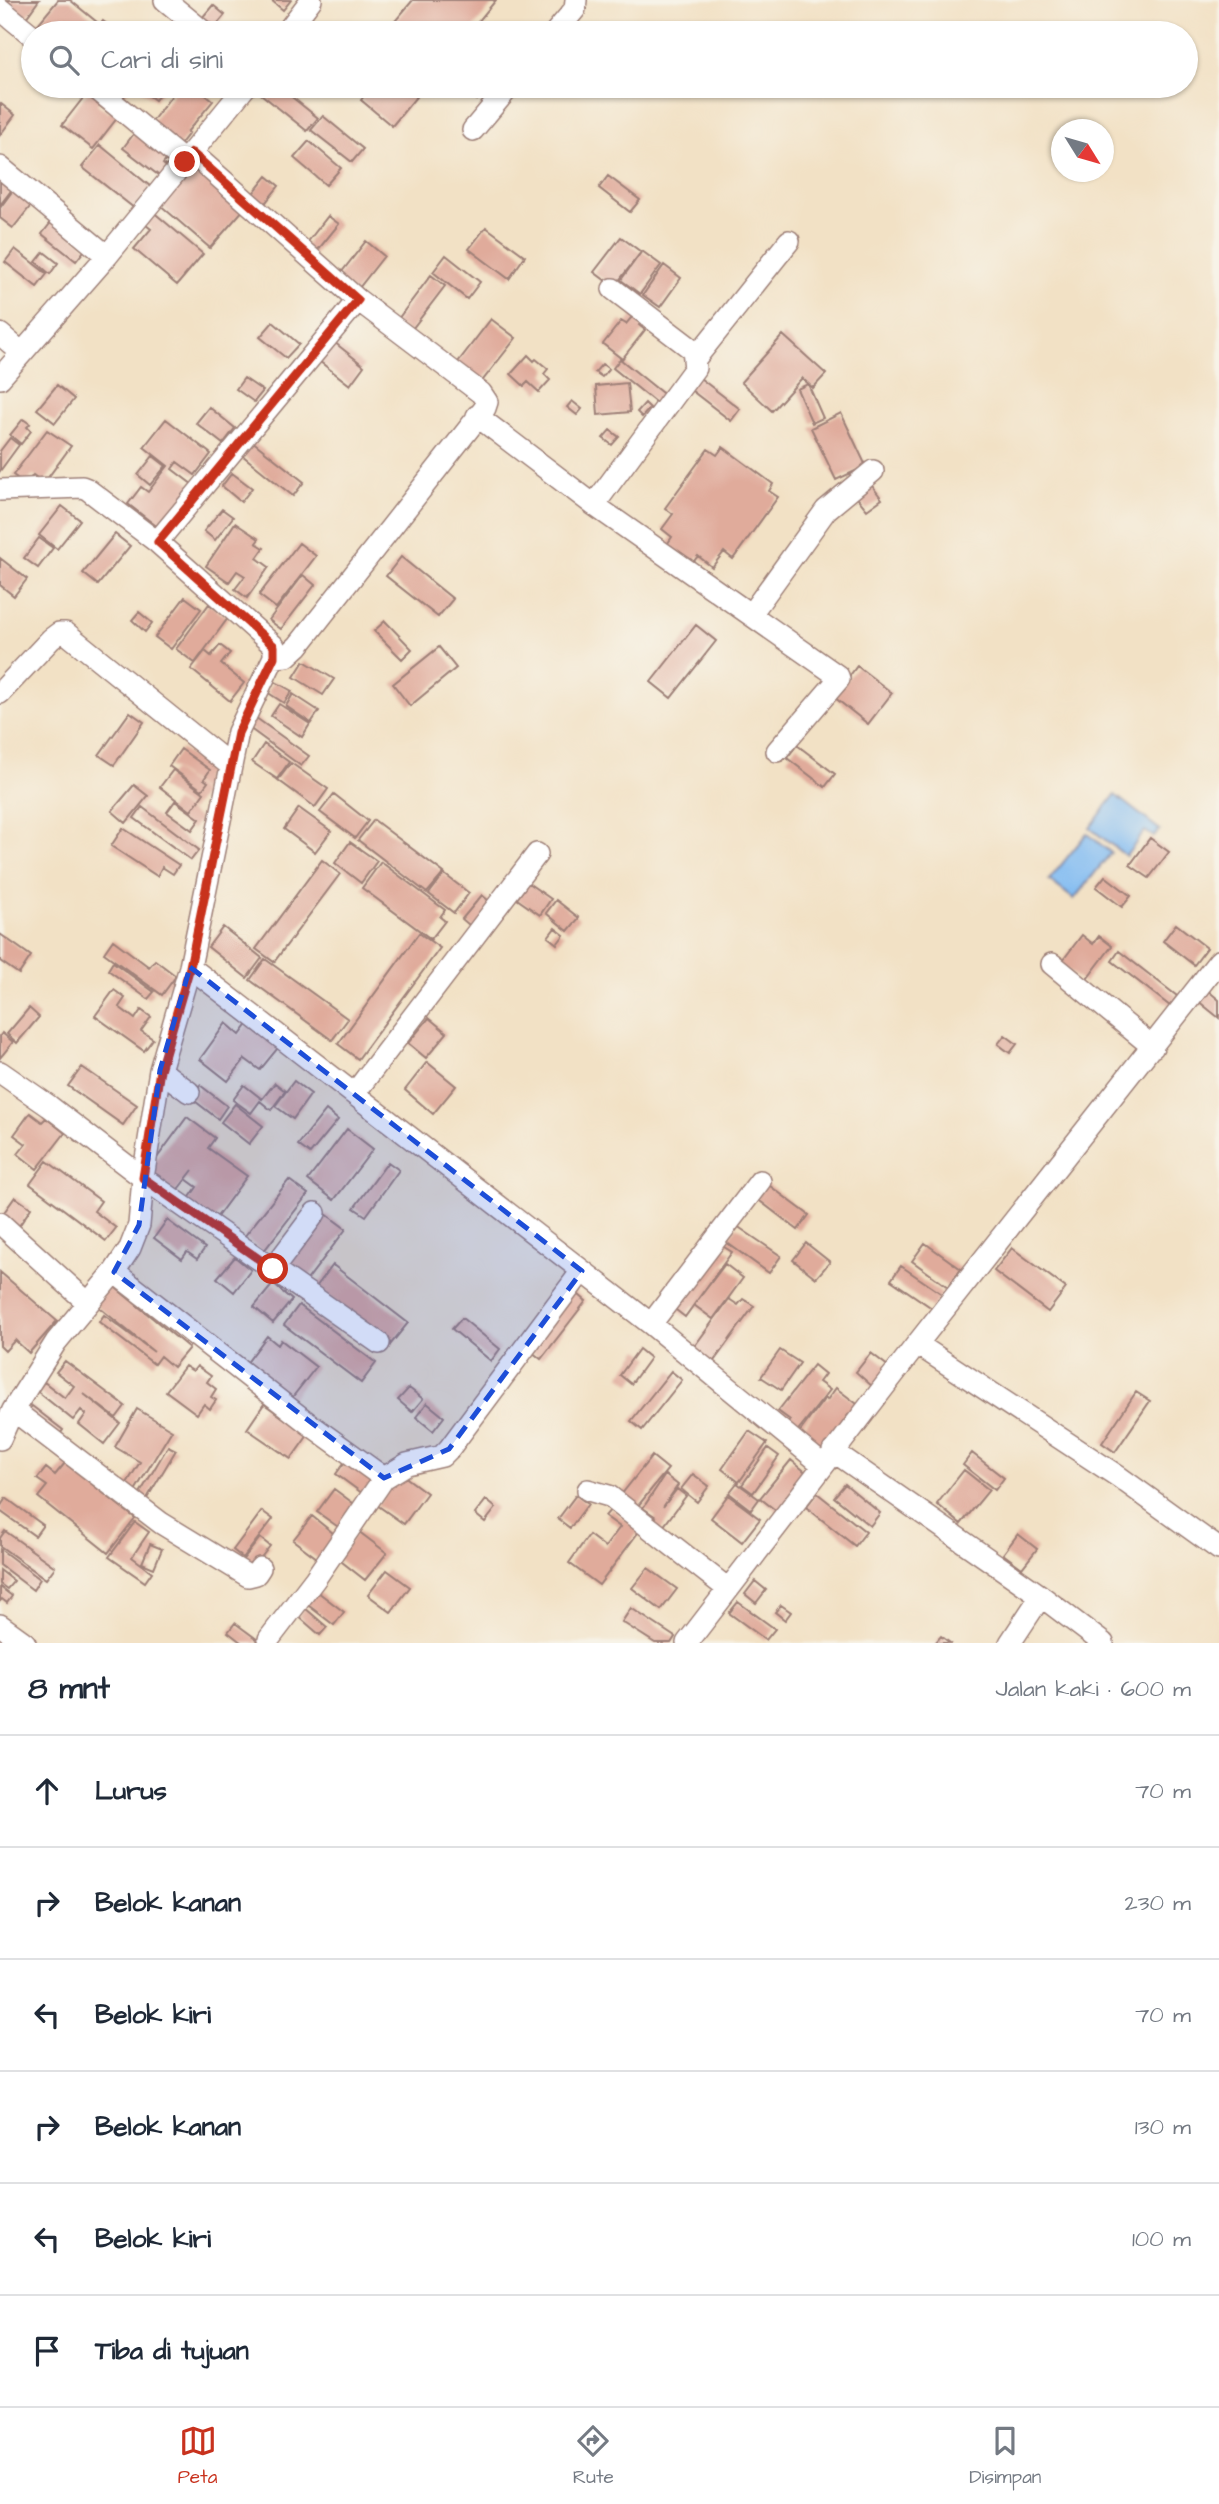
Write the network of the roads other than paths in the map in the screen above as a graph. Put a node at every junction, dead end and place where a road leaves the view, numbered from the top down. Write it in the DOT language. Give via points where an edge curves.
graph roads {
  1 [pos="165,0"];
  2 [pos="311,0"];
  3 [pos="576,0"];
  4 [pos="0,9"];
  5 [pos="190,21"];
  6 [pos="295,21"];
  7 [pos="565,21"];
  8 [pos="21,26"];
  9 [pos="109,98"];
  10 [pos="236,98"];
  11 [pos="500,98"];
  12 [pos="473,130"];
  13 [pos="189,157"];
  14 [pos="0,167"];
  15 [pos="789,241"];
  16 [pos="107,256"];
  17 [pos="613,289"];
  18 [pos="358,300"];
  19 [pos="0,334"];
  20 [pos="22,353"];
  21 [pos="695,359"];
  22 [pos="0,378"];
  23 [pos="477,416"];
  24 [pos="873,471"];
  25 [pos="0,490"];
  26 [pos="594,505"];
  27 [pos="158,542"];
  28 [pos="751,614"];
  29 [pos="274,657"];
  30 [pos="0,694"];
  31 [pos="776,751"];
  32 [pos="231,766"];
  33 [pos="537,853"];
  34 [pos="1219,961"];
  35 [pos="1052,964"];
  36 [pos="190,967"];
  37 [pos="1153,1047"];
  38 [pos="160,1070"];
  39 [pos="0,1072"];
  40 [pos="189,1092"];
  41 [pos="354,1094"];
  42 [pos="143,1178"];
  43 [pos="760,1181"];
  44 [pos="315,1213"];
  45 [pos="0,1223"];
  46 [pos="273,1269"];
  47 [pos="582,1271"];
  48 [pos="114,1272"];
  49 [pos="88,1303"];
  50 [pos="651,1324"];
  51 [pos="379,1343"];
  52 [pos="917,1344"];
  53 [pos="13,1410"];
  54 [pos="0,1439"];
  55 [pos="828,1458"];
  56 [pos="384,1478"];
  57 [pos="588,1490"];
  58 [pos="1219,1549"];
  59 [pos="260,1569"];
  60 [pos="728,1589"];
  61 [pos="1041,1597"];
  62 [pos="0,1625"];
  63 [pos="269,1639"];
  64 [pos="25,1643"];
  65 [pos="687,1643"];
  66 [pos="1010,1643"];
  67 [pos="1103,1643"];
  1 -- 5 [label="street"];
  2 -- 6 [label="street"];
  3 -- 7 [label="street"];
  4 -- 8 [label="street"];
  9 -- 13 [label="street"];
  10 -- 13 [label="street"];
  11 -- 12 [label="street"];
  13 -- 16 [label="street"];
  13 -- 18 [label="street"];
  14 -- 16 [label="street"];
  15 -- 21 [label="street"];
  16 -- 20 [label="street"];
  17 -- 21 [label="street" via="693,350"];
  18 -- 23 [label="street" via="481,393 487,402"];
  18 -- 27 [label="street"];
  19 -- 20 [label="street"];
  20 -- 22 [label="street"];
  21 -- 26 [label="street" via="695,368 684,385"];
  23 -- 26 [label="street"];
  23 -- 29 [label="street" via="298,646 288,656"];
  24 -- 28 [label="street" via="826,510"];
  25 -- 27 [label="street" via="82,487"];
  26 -- 28 [label="street"];
  27 -- 29 [label="street" via="274,646"];
  28 -- 31 [label="street" via="839,677"];
  29 -- 32 [label="street" via="238,733"];
  30 -- 32 [label="street" via="51,639 66,633"];
  32 -- 36 [label="street"];
  33 -- 41 [label="street"];
  34 -- 37 [label="street"];
  35 -- 37 [label="street"];
  36 -- 38 [label="street"];
  36 -- 41 [label="street"];
  37 -- 52 [label="street"];
  38 -- 40 [label="street"];
  38 -- 42 [label="street"];
  39 -- 42 [label="street"];
  41 -- 47 [label="street"];
  42 -- 46 [label="street"];
  42 -- 48 [label="street" via="139,1225"];
  43 -- 50 [label="street"];
  44 -- 46 [label="street"];
  45 -- 49 [label="street"];
  46 -- 51 [label="street"];
  47 -- 50 [label="street"];
  47 -- 56 [label="street" via="449,1449 442,1456 407,1464"];
  48 -- 49 [label="street"];
  48 -- 56 [label="street"];
  49 -- 53 [label="street"];
  50 -- 55 [label="street"];
  52 -- 55 [label="street"];
  52 -- 58 [label="street"];
  53 -- 54 [label="street"];
  53 -- 59 [label="street" via="174,1533 248,1576"];
  55 -- 60 [label="street"];
  55 -- 61 [label="street"];
  56 -- 63 [label="street"];
  57 -- 60 [label="street" via="609,1496"];
  60 -- 65 [label="street"];
  61 -- 66 [label="street"];
  61 -- 67 [label="street"];
  62 -- 64 [label="street"];
}
